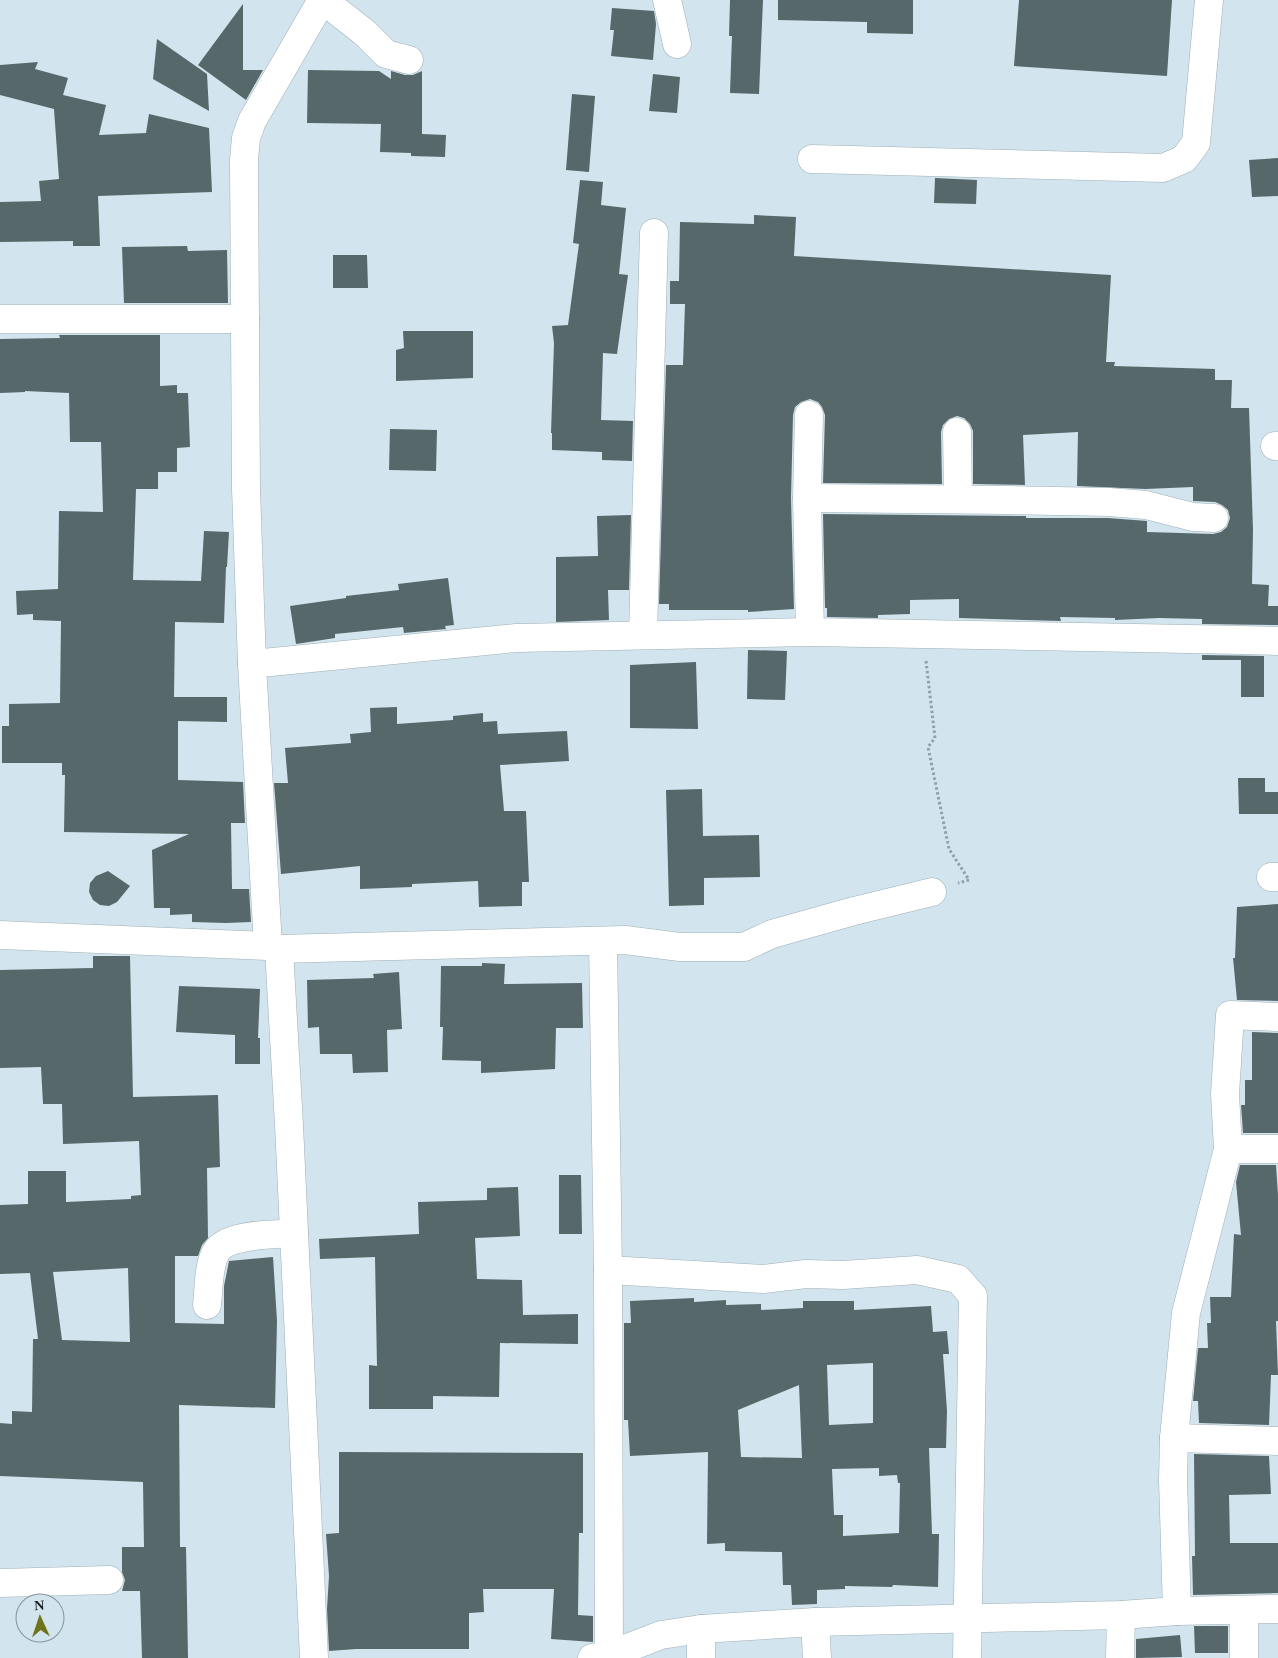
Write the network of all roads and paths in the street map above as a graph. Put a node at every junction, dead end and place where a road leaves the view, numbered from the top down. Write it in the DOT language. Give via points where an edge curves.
graph roads {
  1 [pos="323,0"];
  2 [pos="667,0"];
  3 [pos="1210,0"];
  4 [pos="677,44"];
  5 [pos="409,60"];
  6 [pos="812,159"];
  7 [pos="654,233"];
  8 [pos="0,318"];
  9 [pos="246,319"];
  10 [pos="808,415"];
  11 [pos="958,432"];
  12 [pos="807,498"];
  13 [pos="958,499"];
  14 [pos="1214,518"];
  15 [pos="810,632"];
  16 [pos="921,634"];
  17 [pos="643,635"];
  18 [pos="1278,641"];
  19 [pos="252,664"];
  20 [pos="932,892"];
  21 [pos="0,935"];
  22 [pos="603,941"];
  23 [pos="273,948"];
  24 [pos="1278,1017"];
  25 [pos="1228,1148"];
  26 [pos="1278,1148"];
  27 [pos="294,1234"];
  28 [pos="608,1270"];
  29 [pos="207,1305"];
  30 [pos="1174,1438"];
  31 [pos="1278,1441"];
  32 [pos="109,1580"];
  33 [pos="0,1583"];
  34 [pos="1244,1610"];
  35 [pos="1278,1610"];
  36 [pos="1176,1611"];
  37 [pos="1121,1615"];
  38 [pos="968,1619"];
  39 [pos="815,1622"];
  40 [pos="701,1628"];
  41 [pos="600,1657"];
  42 [pos="314,1658"];
  43 [pos="701,1658"];
  44 [pos="817,1658"];
  45 [pos="967,1658"];
  46 [pos="1120,1658"];
  47 [pos="1244,1658"];
  1 -- 5 [label="street" via="386,54"];
  1 -- 9 [label="street" via="252,121 246,138"];
  2 -- 4 [label="street"];
  3 -- 6 [label="street" via="1196,143 1184,159 1163,168"];
  7 -- 17 [label="street"];
  8 -- 9 [label="street"];
  9 -- 19 [label="street" via="246,488"];
  10 -- 12 [label="street"];
  11 -- 13 [label="street"];
  12 -- 13 [label="street"];
  12 -- 15 [label="street"];
  13 -- 14 [label="street" via="1146,505 1193,517"];
  15 -- 16 [label="street"];
  15 -- 17 [label="street"];
  16 -- 18 [label="street"];
  16 -- 20 [label="path" via="936,738 928,747 949,849 969,880"];
  17 -- 19 [label="street" via="516,638"];
  19 -- 23 [label="street"];
  20 -- 22 [label="street" via="772,934 744,948 680,948 625,940"];
  21 -- 23 [label="street"];
  22 -- 23 [label="street"];
  22 -- 28 [label="street"];
  23 -- 27 [label="street"];
  24 -- 25 [label="street" via="1230,1015 1225,1094"];
  25 -- 26 [label="street"];
  25 -- 30 [label="street" via="1186,1313"];
  27 -- 29 [label="street" via="250,1236 224,1244 212,1262"];
  27 -- 42 [label="street"];
  28 -- 38 [label="street" via="763,1278 917,1270 958,1279 973,1296"];
  28 -- 41 [label="street"];
  30 -- 31 [label="street"];
  30 -- 36 [label="street"];
  32 -- 33 [label="street"];
  34 -- 35 [label="street"];
  34 -- 36 [label="street"];
  34 -- 47 [label="street"];
  36 -- 37 [label="street"];
  37 -- 38 [label="street"];
  37 -- 46 [label="street"];
  38 -- 39 [label="street"];
  38 -- 45 [label="street"];
  39 -- 40 [label="street"];
  39 -- 44 [label="street"];
  40 -- 41 [label="street" via="661,1635"];
  40 -- 43 [label="street"];
}
